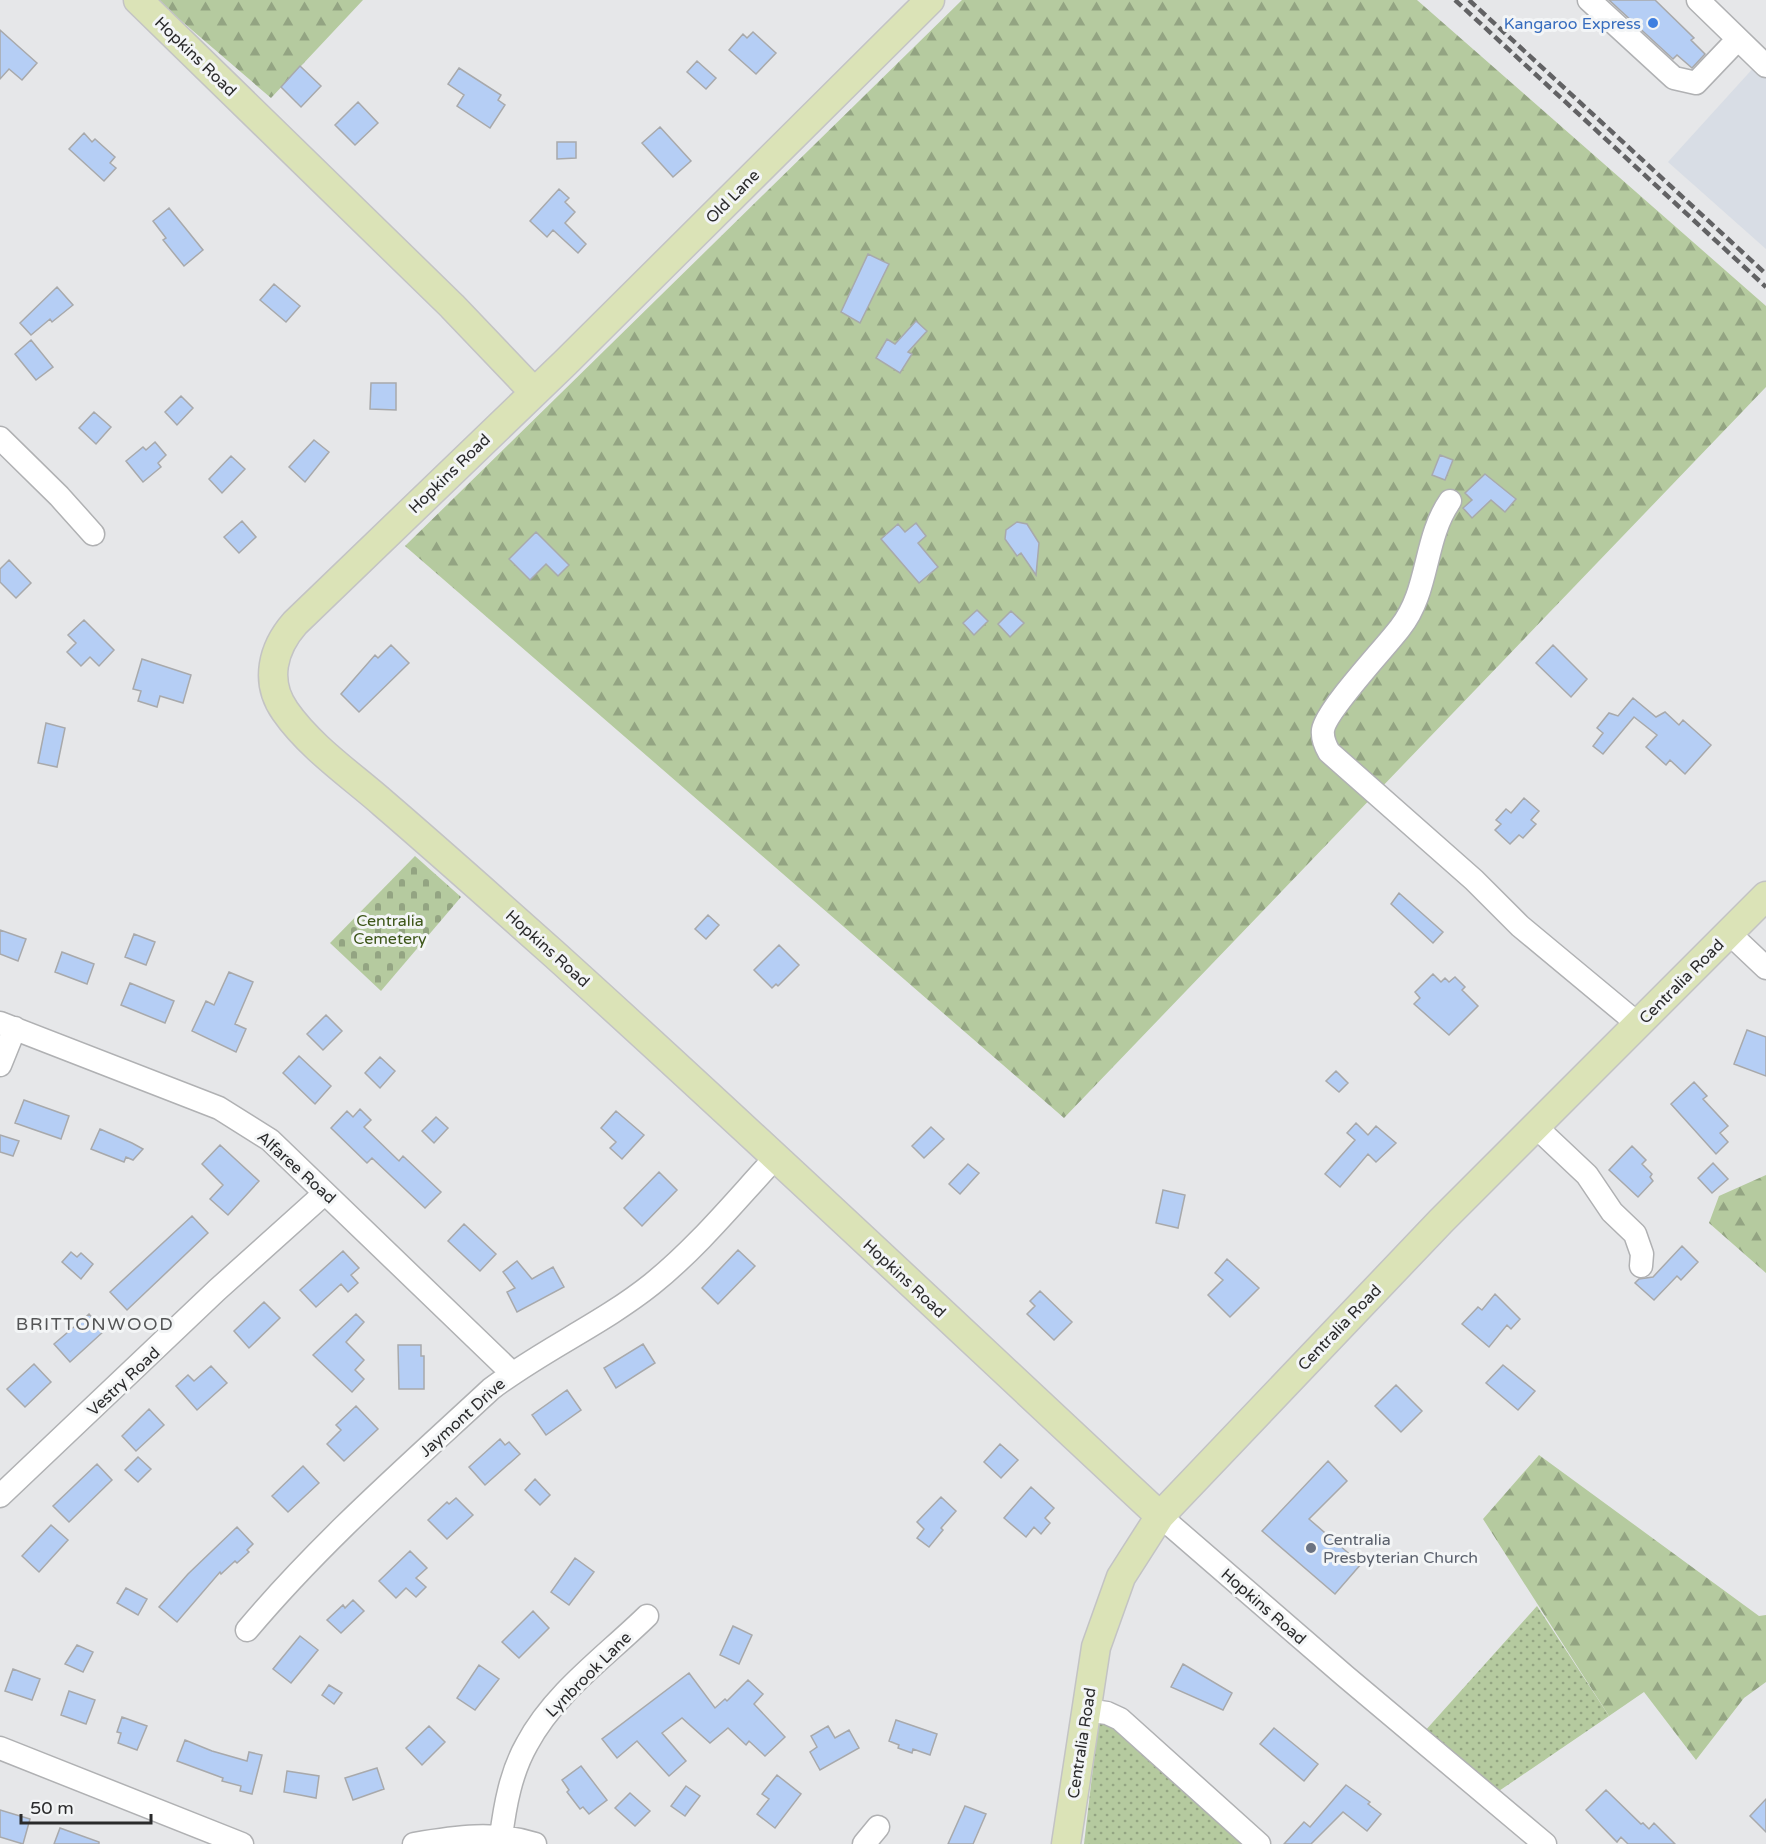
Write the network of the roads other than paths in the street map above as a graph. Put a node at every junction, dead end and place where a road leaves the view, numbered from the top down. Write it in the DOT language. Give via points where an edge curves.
graph roads {
  1 [pos="138,0"];
  2 [pos="930,0"];
  3 [pos="1589,0"];
  4 [pos="1698,0"];
  5 [pos="1738,39"];
  6 [pos="1766,66"];
  7 [pos="534,392"];
  8 [pos="0,438"];
  9 [pos="1450,501"];
  10 [pos="93,534"];
  11 [pos="1766,896"];
  12 [pos="1729,933"];
  13 [pos="1766,968"];
  14 [pos="1638,1024"];
  15 [pos="7,1026"];
  16 [pos="0,1065"];
  17 [pos="1535,1126"];
  18 [pos="776,1156"];
  19 [pos="326,1193"];
  20 [pos="1641,1266"];
  21 [pos="512,1374"];
  22 [pos="0,1496"];
  23 [pos="1160,1516"];
  24 [pos="647,1616"];
  25 [pos="247,1630"];
  26 [pos="1086,1710"];
  27 [pos="0,1748"];
  28 [pos="501,1837"];
  29 [pos="242,1844"];
  30 [pos="414,1844"];
  31 [pos="535,1844"];
  32 [pos="1066,1844"];
  33 [pos="1259,1844"];
  34 [pos="1545,1844"];
  1 -- 7 [label="main road, Hopkins Road" via="444,298"];
  2 -- 7 [label="main road, Old Lane"];
  3 -- 5 [label="street" via="1674,78 1696,83"];
  4 -- 5 [label="street"];
  5 -- 6 [label="street"];
  7 -- 18 [label="main road, Hopkins Road" via="284,635 274,662 277,698 285,712 322,750 471,879"];
  8 -- 10 [label="street"];
  9 -- 14 [label="street" via="1432,535 1418,598 1402,625 1326,720 1324,742 1329,752 1474,880 1520,926"];
  11 -- 12 [label="main road, Centralia Road"];
  12 -- 13 [label="street"];
  12 -- 14 [label="main road, Centralia Road"];
  14 -- 17 [label="main road, Centralia Road"];
  15 -- 16 [label="street"];
  15 -- 19 [label="street, Alfaree Road" via="228,1113 270,1140"];
  17 -- 20 [label="street" via="1587,1175 1612,1212 1635,1234 1642,1254"];
  17 -- 23 [label="main road, Centralia Road"];
  18 -- 21 [label="street, Jaymont Drive" via="706,1233 652,1284"];
  18 -- 23 [label="main road, Hopkins Road"];
  19 -- 21 [label="street, Alfaree Road"];
  19 -- 22 [label="street, Vestry Road" via="217,1290"];
  21 -- 25 [label="street, Jaymont Drive" via="348,1521"];
  23 -- 26 [label="main road, Centralia Road" via="1121,1577 1107,1612 1096,1647"];
  23 -- 34 [label="street, Hopkins Road"];
  24 -- 28 [label="street, Lynbrook Lane" via="566,1692 533,1734 512,1779"];
  26 -- 32 [label="main road, Centralia Road"];
  26 -- 33 [label="street" via="1120,1719"];
  27 -- 29 [label="street"];
  28 -- 30 [label="street" via="463,1836"];
  28 -- 31 [label="street"];
}
